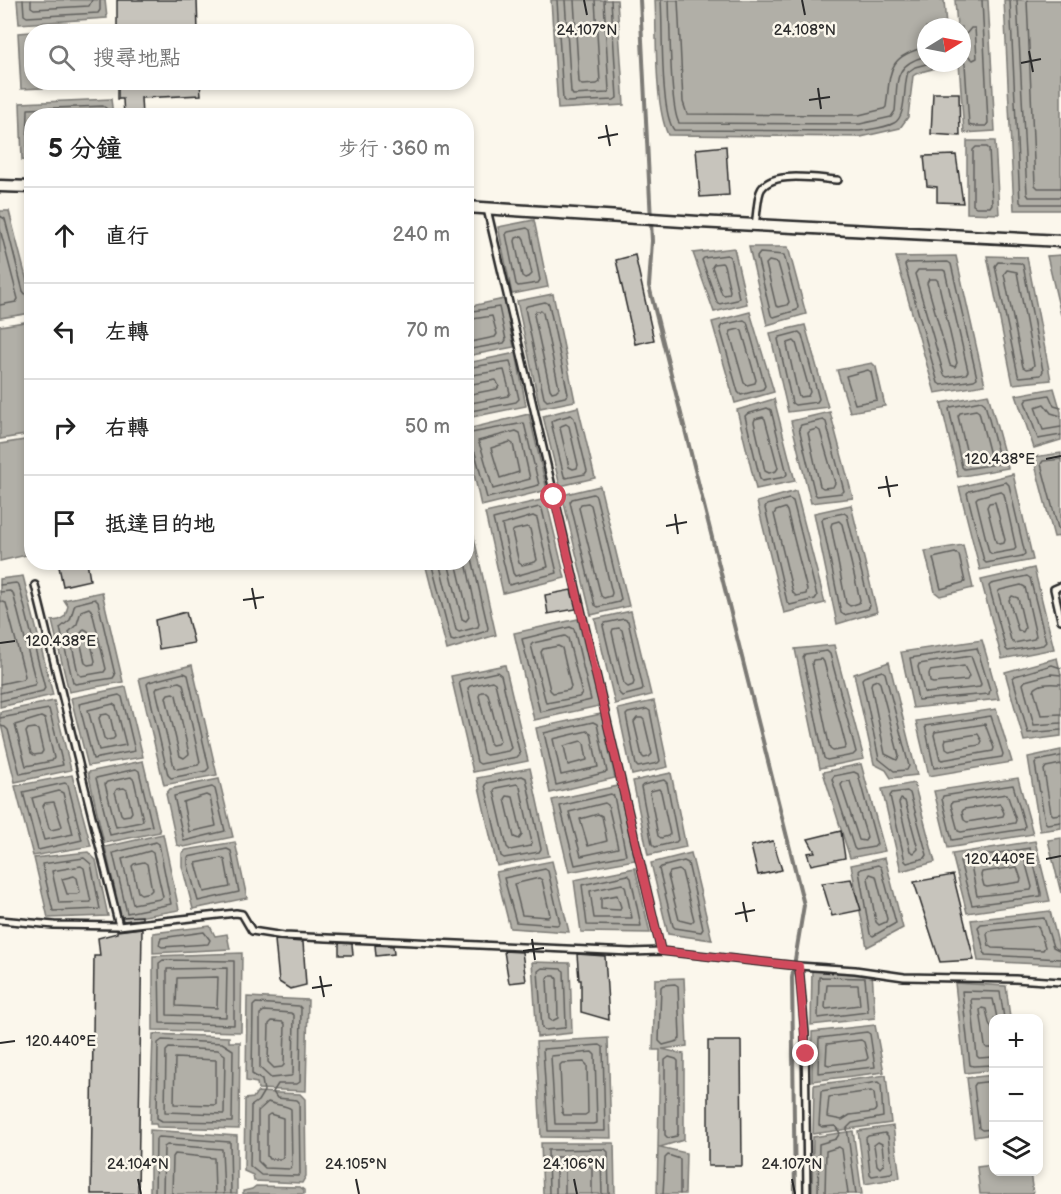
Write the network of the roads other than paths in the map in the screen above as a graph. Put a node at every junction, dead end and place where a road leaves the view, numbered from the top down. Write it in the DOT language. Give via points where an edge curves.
graph roads {
  1 [pos="838,180"];
  2 [pos="0,186"];
  3 [pos="24,187"];
  4 [pos="474,207"];
  5 [pos="487,207"];
  6 [pos="755,225"];
  7 [pos="1061,241"];
  8 [pos="35,585"];
  9 [pos="1061,586"];
  10 [pos="1061,620"];
  11 [pos="0,920"];
  12 [pos="119,926"];
  13 [pos="661,951"];
  14 [pos="799,966"];
  15 [pos="1061,982"];
  16 [pos="807,1194"];
  1 -- 6 [label="lane" via="778,177 768,182 760,190"];
  2 -- 3 [label="street"];
  4 -- 5 [label="street"];
  5 -- 6 [label="street"];
  5 -- 13 [label="lane"];
  6 -- 7 [label="street"];
  8 -- 12 [label="lane"];
  9 -- 10 [label="lane" via="1054,589"];
  11 -- 12 [label="lane"];
  12 -- 13 [label="lane" via="236,913 242,914 252,931 284,936"];
  13 -- 14 [label="lane"];
  14 -- 15 [label="lane" via="904,977"];
  14 -- 16 [label="lane" via="805,1033"];
}
